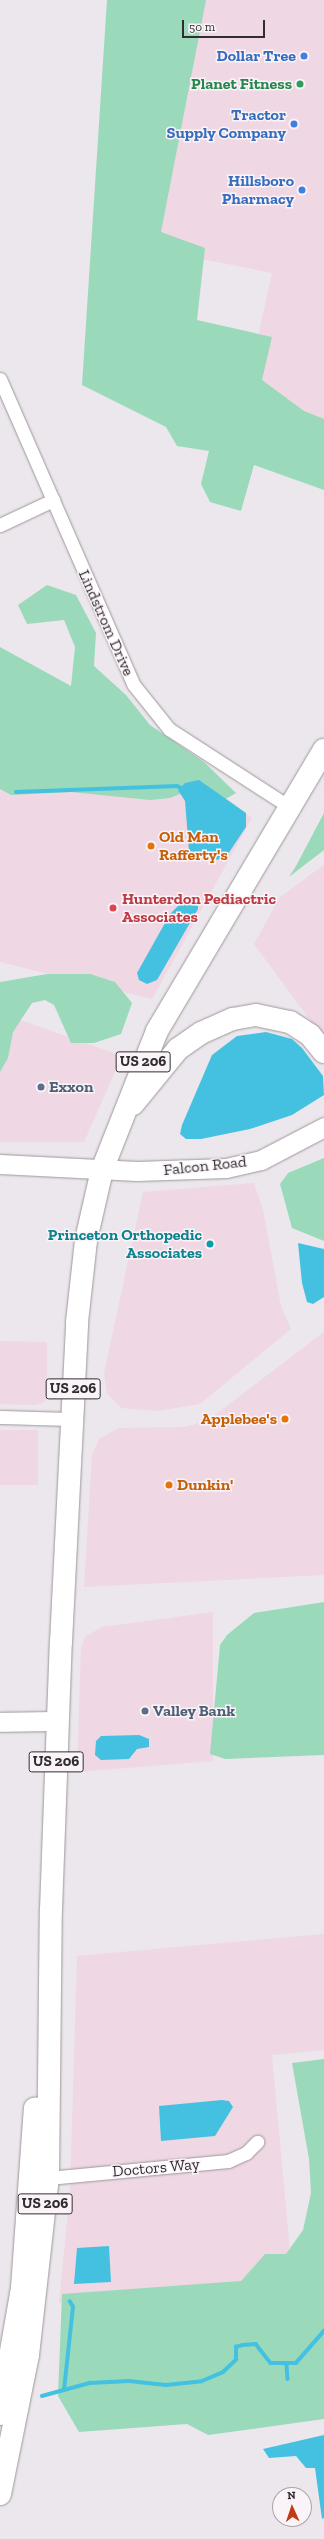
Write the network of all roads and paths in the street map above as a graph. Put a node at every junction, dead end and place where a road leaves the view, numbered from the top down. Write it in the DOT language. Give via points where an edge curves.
graph roads {
  1 [pos="0,378"];
  2 [pos="53,500"];
  3 [pos="0,524"];
  4 [pos="324,750"];
  5 [pos="288,806"];
  6 [pos="324,1052"];
  7 [pos="120,1120"];
  8 [pos="324,1127"];
  9 [pos="0,1164"];
  10 [pos="102,1170"];
  11 [pos="0,1417"];
  12 [pos="71,1419"];
  13 [pos="58,1721"];
  14 [pos="0,1722"];
  15 [pos="51,1910"];
  16 [pos="257,2142"];
  17 [pos="48,2178"];
  18 [pos="0,2414"];
  19 [pos="0,2494"];
  1 -- 2 [label="street, Lindstrom Drive"];
  2 -- 3 [label="street"];
  2 -- 5 [label="street, Lindstrom Drive" via="133,684 153,712 188,743"];
  4 -- 5 [label="highway, US 206"];
  5 -- 7 [label="highway, US 206" via="157,1032"];
  6 -- 7 [label="highway" via="310,1035 290,1022 256,1015 233,1019 201,1033 178,1049"];
  7 -- 10 [label="highway, US 206"];
  8 -- 10 [label="street, Falcon Road" via="274,1154 226,1168"];
  9 -- 10 [label="street, Falcon Road"];
  10 -- 12 [label="highway, US 206" via="79,1290"];
  11 -- 12 [label="street"];
  12 -- 13 [label="highway, US 206"];
  13 -- 14 [label="street"];
  13 -- 15 [label="highway, US 206"];
  15 -- 17 [label="highway, US 206"];
  15 -- 18 [label="highway, US 206" via="38,2034 28,2233"];
  16 -- 17 [label="street, Doctors Way" via="246,2153 228,2161"];
  17 -- 19 [label="highway, US 206" via="28,2355"];
}
